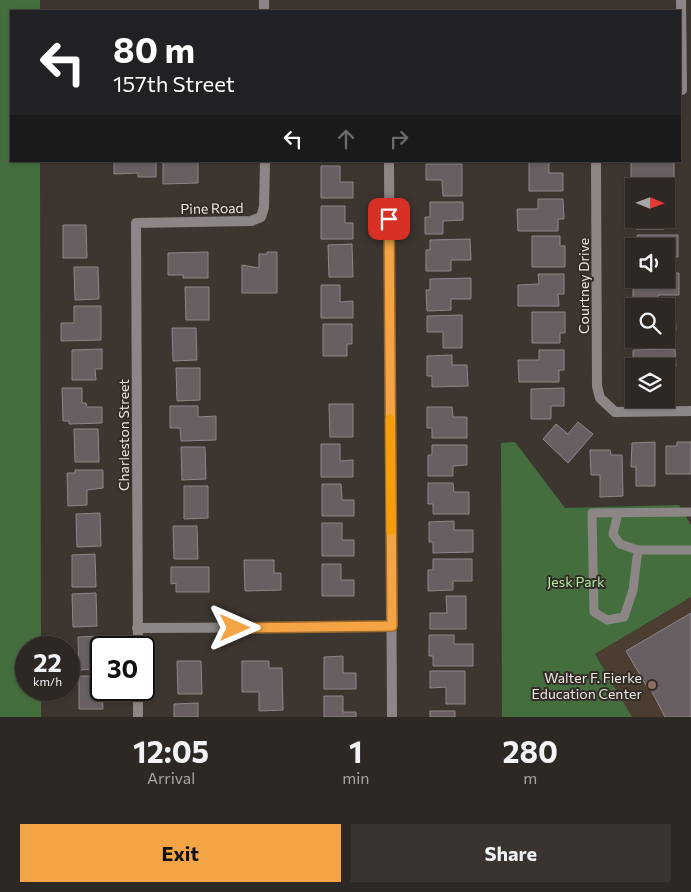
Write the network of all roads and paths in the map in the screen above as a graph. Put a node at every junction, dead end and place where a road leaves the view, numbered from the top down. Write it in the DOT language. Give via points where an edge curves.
graph roads {
  1 [pos="681,0"];
  2 [pos="684,90"];
  3 [pos="265,162"];
  4 [pos="388,162"];
  5 [pos="596,162"];
  6 [pos="136,223"];
  7 [pos="691,411"];
  8 [pos="691,512"];
  9 [pos="618,513"];
  10 [pos="638,550"];
  11 [pos="691,550"];
  12 [pos="392,626"];
  13 [pos="137,628"];
  14 [pos="137,636"];
  15 [pos="138,701"];
  16 [pos="138,717"];
  17 [pos="392,717"];
  1 -- 2 [label="street"];
  3 -- 6 [label="street, Pine Road" via="264,207 260,217 252,221"];
  4 -- 12 [label="street"];
  5 -- 7 [label="street, Courtney Drive" via="597,386 600,398 615,412"];
  6 -- 13 [label="street, Charleston Street"];
  8 -- 9 [label="lane"];
  9 -- 10 [label="lane" via="613,534 620,544"];
  9 -- 10 [label="lane" via="592,513 594,612 607,620 624,617 633,590"];
  10 -- 11 [label="lane"];
  12 -- 13 [label="street"];
  12 -- 17 [label="street"];
  13 -- 14 [label="street, Charleston Street"];
  15 -- 16 [label="street"];
}
